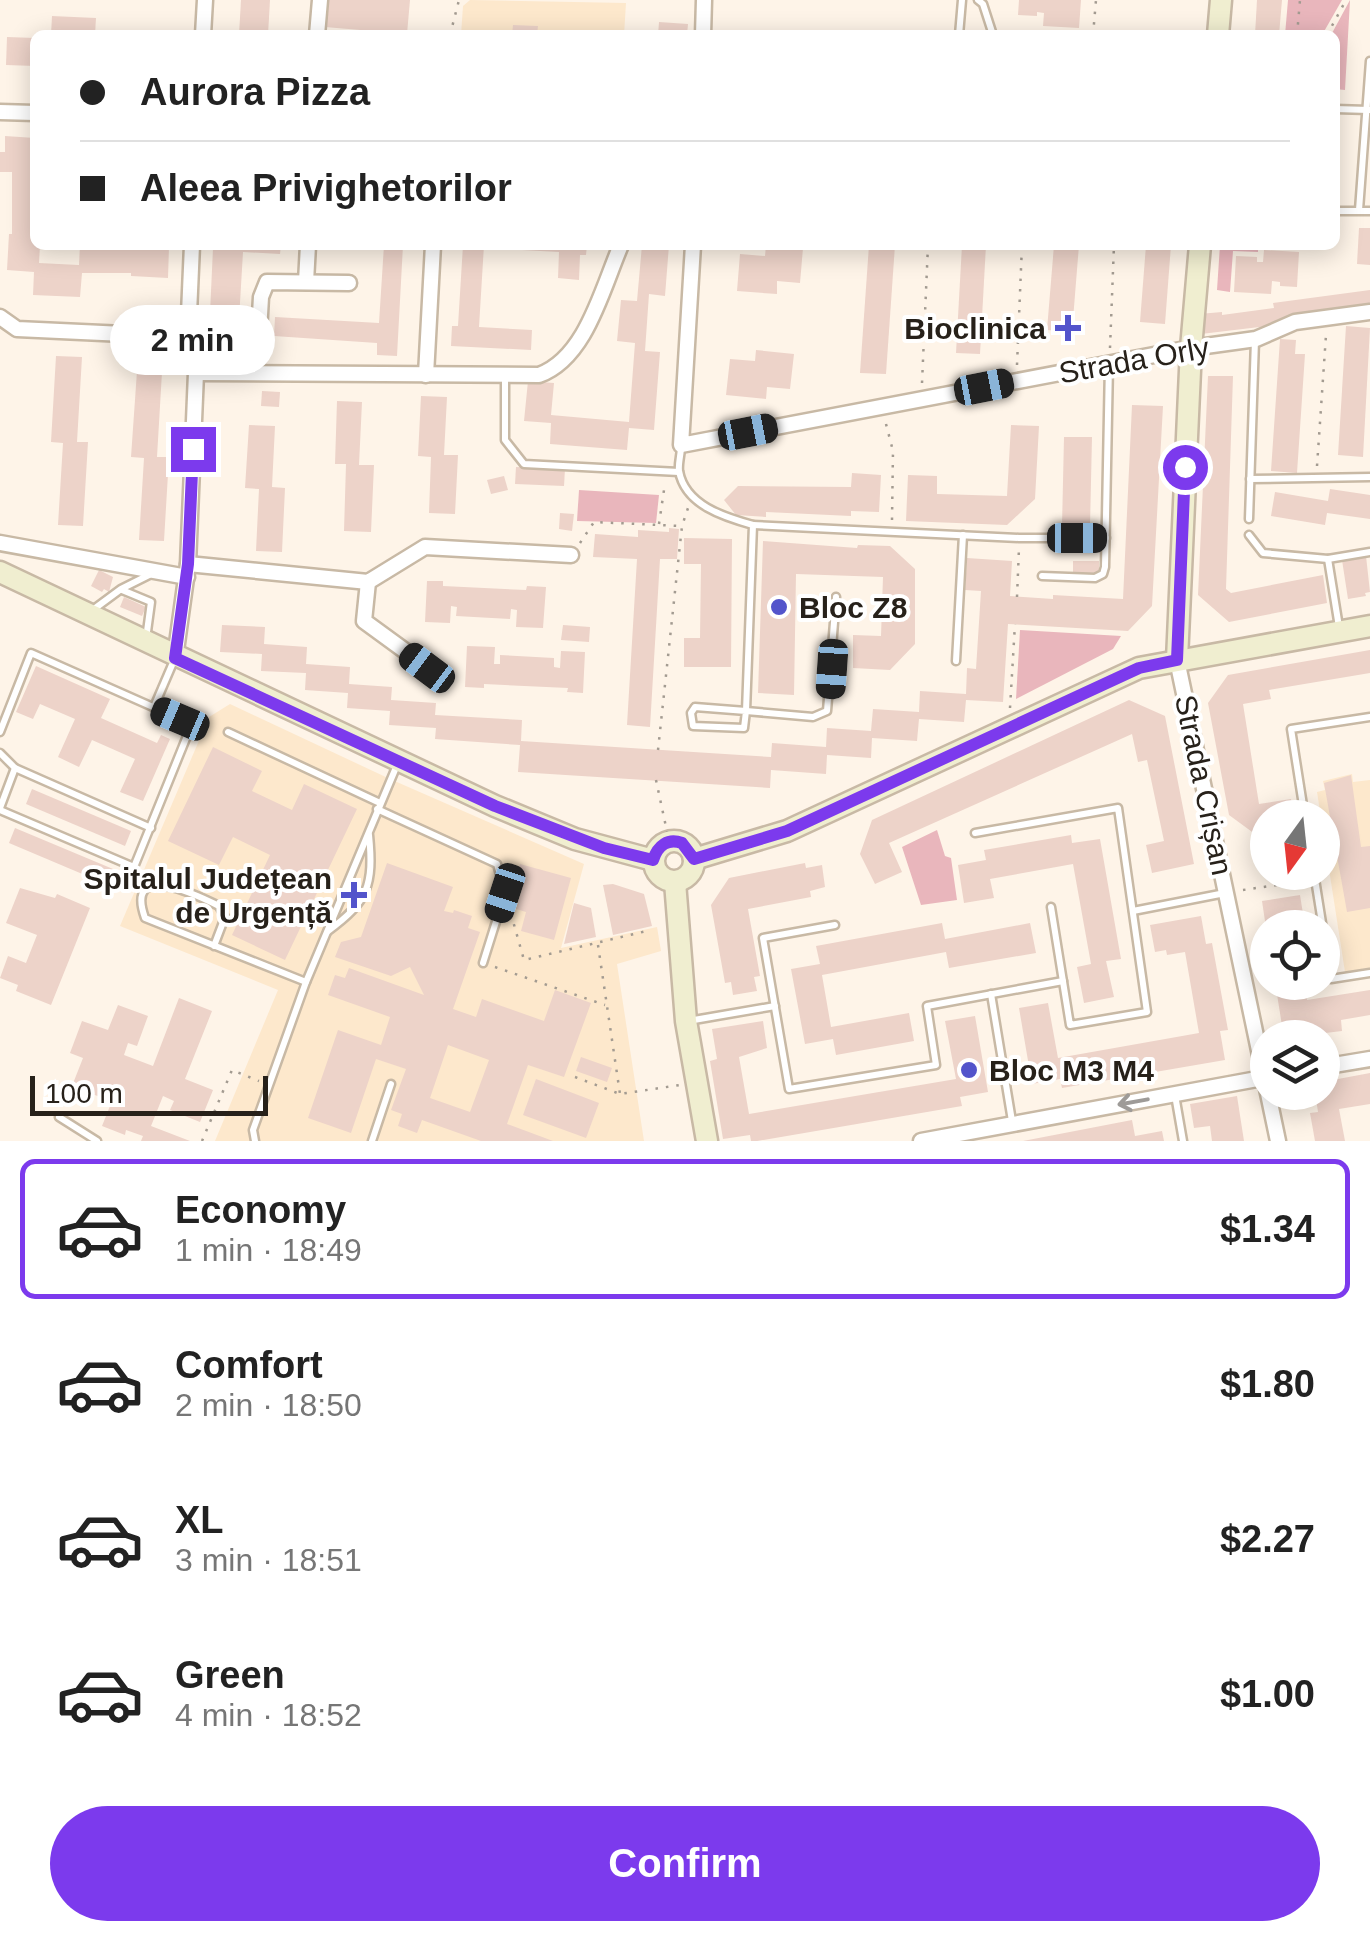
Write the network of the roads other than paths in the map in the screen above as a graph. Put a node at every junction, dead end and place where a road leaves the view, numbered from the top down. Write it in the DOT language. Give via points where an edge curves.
graph roads {
  1 [pos="205,0"];
  2 [pos="320,0"];
  3 [pos="704,0"];
  4 [pos="962,0"];
  5 [pos="978,0"];
  6 [pos="1222,0"];
  7 [pos="202,30"];
  8 [pos="317,30"];
  9 [pos="703,30"];
  10 [pos="959,30"];
  11 [pos="991,30"];
  12 [pos="1219,30"];
  13 [pos="1370,61"];
  14 [pos="1340,110"];
  15 [pos="1368,110"];
  16 [pos="0,112"];
  17 [pos="30,113"];
  18 [pos="1359,210"];
  19 [pos="1340,211"];
  20 [pos="1370,211"];
  21 [pos="192,250"];
  22 [pos="308,250"];
  23 [pos="433,250"];
  24 [pos="619,250"];
  25 [pos="693,250"];
  26 [pos="1200,250"];
  27 [pos="306,282"];
  28 [pos="349,283"];
  29 [pos="1370,312"];
  30 [pos="0,317"];
  31 [pos="188,337"];
  32 [pos="1256,339"];
  33 [pos="1191,348"];
  34 [pos="258,350"];
  35 [pos="1109,364"];
  36 [pos="196,373"];
  37 [pos="504,374"];
  38 [pos="426,375"];
  39 [pos="681,445"];
  40 [pos="679,472"];
  41 [pos="1370,477"];
  42 [pos="1250,479"];
  43 [pos="1250,519"];
  44 [pos="753,525"];
  45 [pos="963,535"];
  46 [pos="1249,536"];
  47 [pos="1106,538"];
  48 [pos="0,543"];
  49 [pos="1370,552"];
  50 [pos="571,555"];
  51 [pos="1328,559"];
  52 [pos="187,570"];
  53 [pos="0,572"];
  54 [pos="157,572"];
  55 [pos="1042,576"];
  56 [pos="368,582"];
  57 [pos="121,590"];
  58 [pos="836,597"];
  59 [pos="87,614"];
  60 [pos="1370,626"];
  61 [pos="1339,632"];
  62 [pos="146,643"];
  63 [pos="175,658"];
  64 [pos="1177,660"];
  65 [pos="956,661"];
  66 [pos="427,668"];
  67 [pos="154,708"];
  68 [pos="746,712"];
  69 [pos="1370,716"];
  70 [pos="0,732"];
  71 [pos="228,732"];
  72 [pos="0,753"];
  73 [pos="398,762"];
  74 [pos="15,768"];
  75 [pos="1302,800"];
  76 [pos="379,806"];
  77 [pos="0,809"];
  78 [pos="151,828"];
  79 [pos="368,832"];
  80 [pos="975,833"];
  81 [pos="694,859"];
  82 [pos="653,860"];
  83 [pos="675,882"];
  84 [pos="1317,890"];
  85 [pos="1226,893"];
  86 [pos="1051,906"];
  87 [pos="1133,911"];
  88 [pos="835,925"];
  89 [pos="327,932"];
  90 [pos="214,946"];
  91 [pos="483,963"];
  92 [pos="1370,973"];
  93 [pos="306,982"];
  94 [pos="1063,982"];
  95 [pos="990,994"];
  96 [pos="776,1006"];
  97 [pos="1254,1020"];
  98 [pos="686,1022"];
  99 [pos="1370,1059"];
  100 [pos="1340,1065"];
  101 [pos="1250,1080"];
  102 [pos="391,1084"];
  103 [pos="1175,1094"];
  104 [pos="1272,1110"];
  105 [pos="59,1117"];
  106 [pos="1012,1124"];
  107 [pos="97,1141"];
  108 [pos="255,1141"];
  109 [pos="372,1141"];
  110 [pos="707,1141"];
  111 [pos="921,1141"];
  112 [pos="1183,1141"];
  113 [pos="1278,1141"];
  1 -- 7 [label="street"];
  2 -- 8 [label="street"];
  3 -- 9 [label="street"];
  4 -- 10 [label="lane"];
  5 -- 11 [label="lane"];
  6 -- 12 [label="main road"];
  13 -- 15 [label="lane"];
  14 -- 15 [label="lane"];
  15 -- 18 [label="lane"];
  16 -- 17 [label="street"];
  18 -- 19 [label="lane"];
  18 -- 20 [label="lane"];
  21 -- 31 [label="street"];
  22 -- 27 [label="street"];
  23 -- 38 [label="street"];
  24 -- 37 [label="street" via="576,349 539,375"];
  25 -- 39 [label="street"];
  26 -- 33 [label="main road, Strada Crișan"];
  27 -- 28 [label="street"];
  27 -- 34 [label="street" via="270,280 264,286"];
  29 -- 32 [label="street, Strada Orly" via="1295,322"];
  30 -- 31 [label="street" via="17,329"];
  31 -- 36 [label="street"];
  32 -- 33 [label="street, Strada Orly"];
  32 -- 42 [label="lane"];
  33 -- 35 [label="street, Strada Orly"];
  33 -- 64 [label="main road, Strada Crișan"];
  35 -- 39 [label="street, Strada Orly"];
  35 -- 47 [label="lane"];
  36 -- 38 [label="street"];
  36 -- 52 [label="street"];
  37 -- 38 [label="street"];
  37 -- 40 [label="lane" via="504,440 524,464"];
  39 -- 40 [label="lane"];
  40 -- 44 [label="lane" via="692,495 721,516"];
  41 -- 42 [label="lane"];
  42 -- 43 [label="lane"];
  44 -- 45 [label="lane"];
  44 -- 68 [label="lane"];
  45 -- 47 [label="lane"];
  45 -- 65 [label="lane"];
  46 -- 51 [label="lane" via="1263,553"];
  47 -- 55 [label="lane" via="1106,568 1099,576"];
  48 -- 54 [label="street"];
  49 -- 51 [label="lane"];
  50 -- 56 [label="street" via="424,547"];
  51 -- 61 [label="lane"];
  52 -- 54 [label="street"];
  52 -- 56 [label="street"];
  52 -- 63 [label="street"];
  53 -- 59 [label="main road"];
  54 -- 57 [label="lane"];
  56 -- 66 [label="street" via="364,621"];
  57 -- 59 [label="lane"];
  57 -- 62 [label="lane" via="150,602"];
  58 -- 68 [label="lane" via="827,711 813,717"];
  59 -- 62 [label="main road"];
  60 -- 61 [label="main road"];
  61 -- 64 [label="main road"];
  62 -- 63 [label="main road"];
  63 -- 67 [label="lane"];
  63 -- 73 [label="main road"];
  64 -- 81 [label="main road" via="1139,668 787,831"];
  64 -- 85 [label="street, Strada Crișan"];
  67 -- 70 [label="lane" via="31,654"];
  67 -- 78 [label="lane" via="180,719 187,736"];
  68 -- 68 [label="lane" via="695,707 691,722 740,730"];
  69 -- 75 [label="lane" via="1291,729"];
  71 -- 76 [label="lane"];
  72 -- 74 [label="lane"];
  73 -- 76 [label="lane"];
  73 -- 82 [label="main road" via="551,830"];
  74 -- 77 [label="lane"];
  74 -- 78 [label="lane"];
  76 -- 79 [label="lane"];
  76 -- 91 [label="lane" via="497,864 505,893"];
  77 -- 78 [label="lane" via="134,867"];
  79 -- 89 [label="lane"];
  79 -- 89 [label="lane" via="372,864 365,892 354,912"];
  80 -- 87 [label="lane" via="1118,808"];
  81 -- 82 [label="main road" via="682,843 669,842"];
  81 -- 83 [label="main road" via="690,874"];
  82 -- 83 [label="main road" via="659,876"];
  83 -- 98 [label="main road"];
  84 -- 92 [label="lane" via="1331,978"];
  85 -- 87 [label="lane"];
  85 -- 97 [label="street, Strada Crișan"];
  86 -- 94 [label="lane"];
  87 -- 94 [label="lane" via="1147,1012 1070,1025"];
  88 -- 96 [label="lane" via="763,938"];
  89 -- 93 [label="lane"];
  90 -- 90 [label="lane" via="145,918 144,894 165,884 220,906 225,917"];
  90 -- 93 [label="lane"];
  93 -- 108 [label="lane" via="253,1130"];
  94 -- 95 [label="lane"];
  95 -- 96 [label="lane" via="926,1006 936,1065 789,1089"];
  95 -- 106 [label="lane"];
  96 -- 98 [label="lane"];
  98 -- 110 [label="main road"];
  99 -- 100 [label="street"];
  101 -- 103 [label="street"];
  102 -- 109 [label="lane"];
  103 -- 106 [label="street, one-way"];
  103 -- 112 [label="lane"];
  104 -- 113 [label="street, Strada Crișan"];
  105 -- 107 [label="lane"];
  106 -- 111 [label="street"];
}
